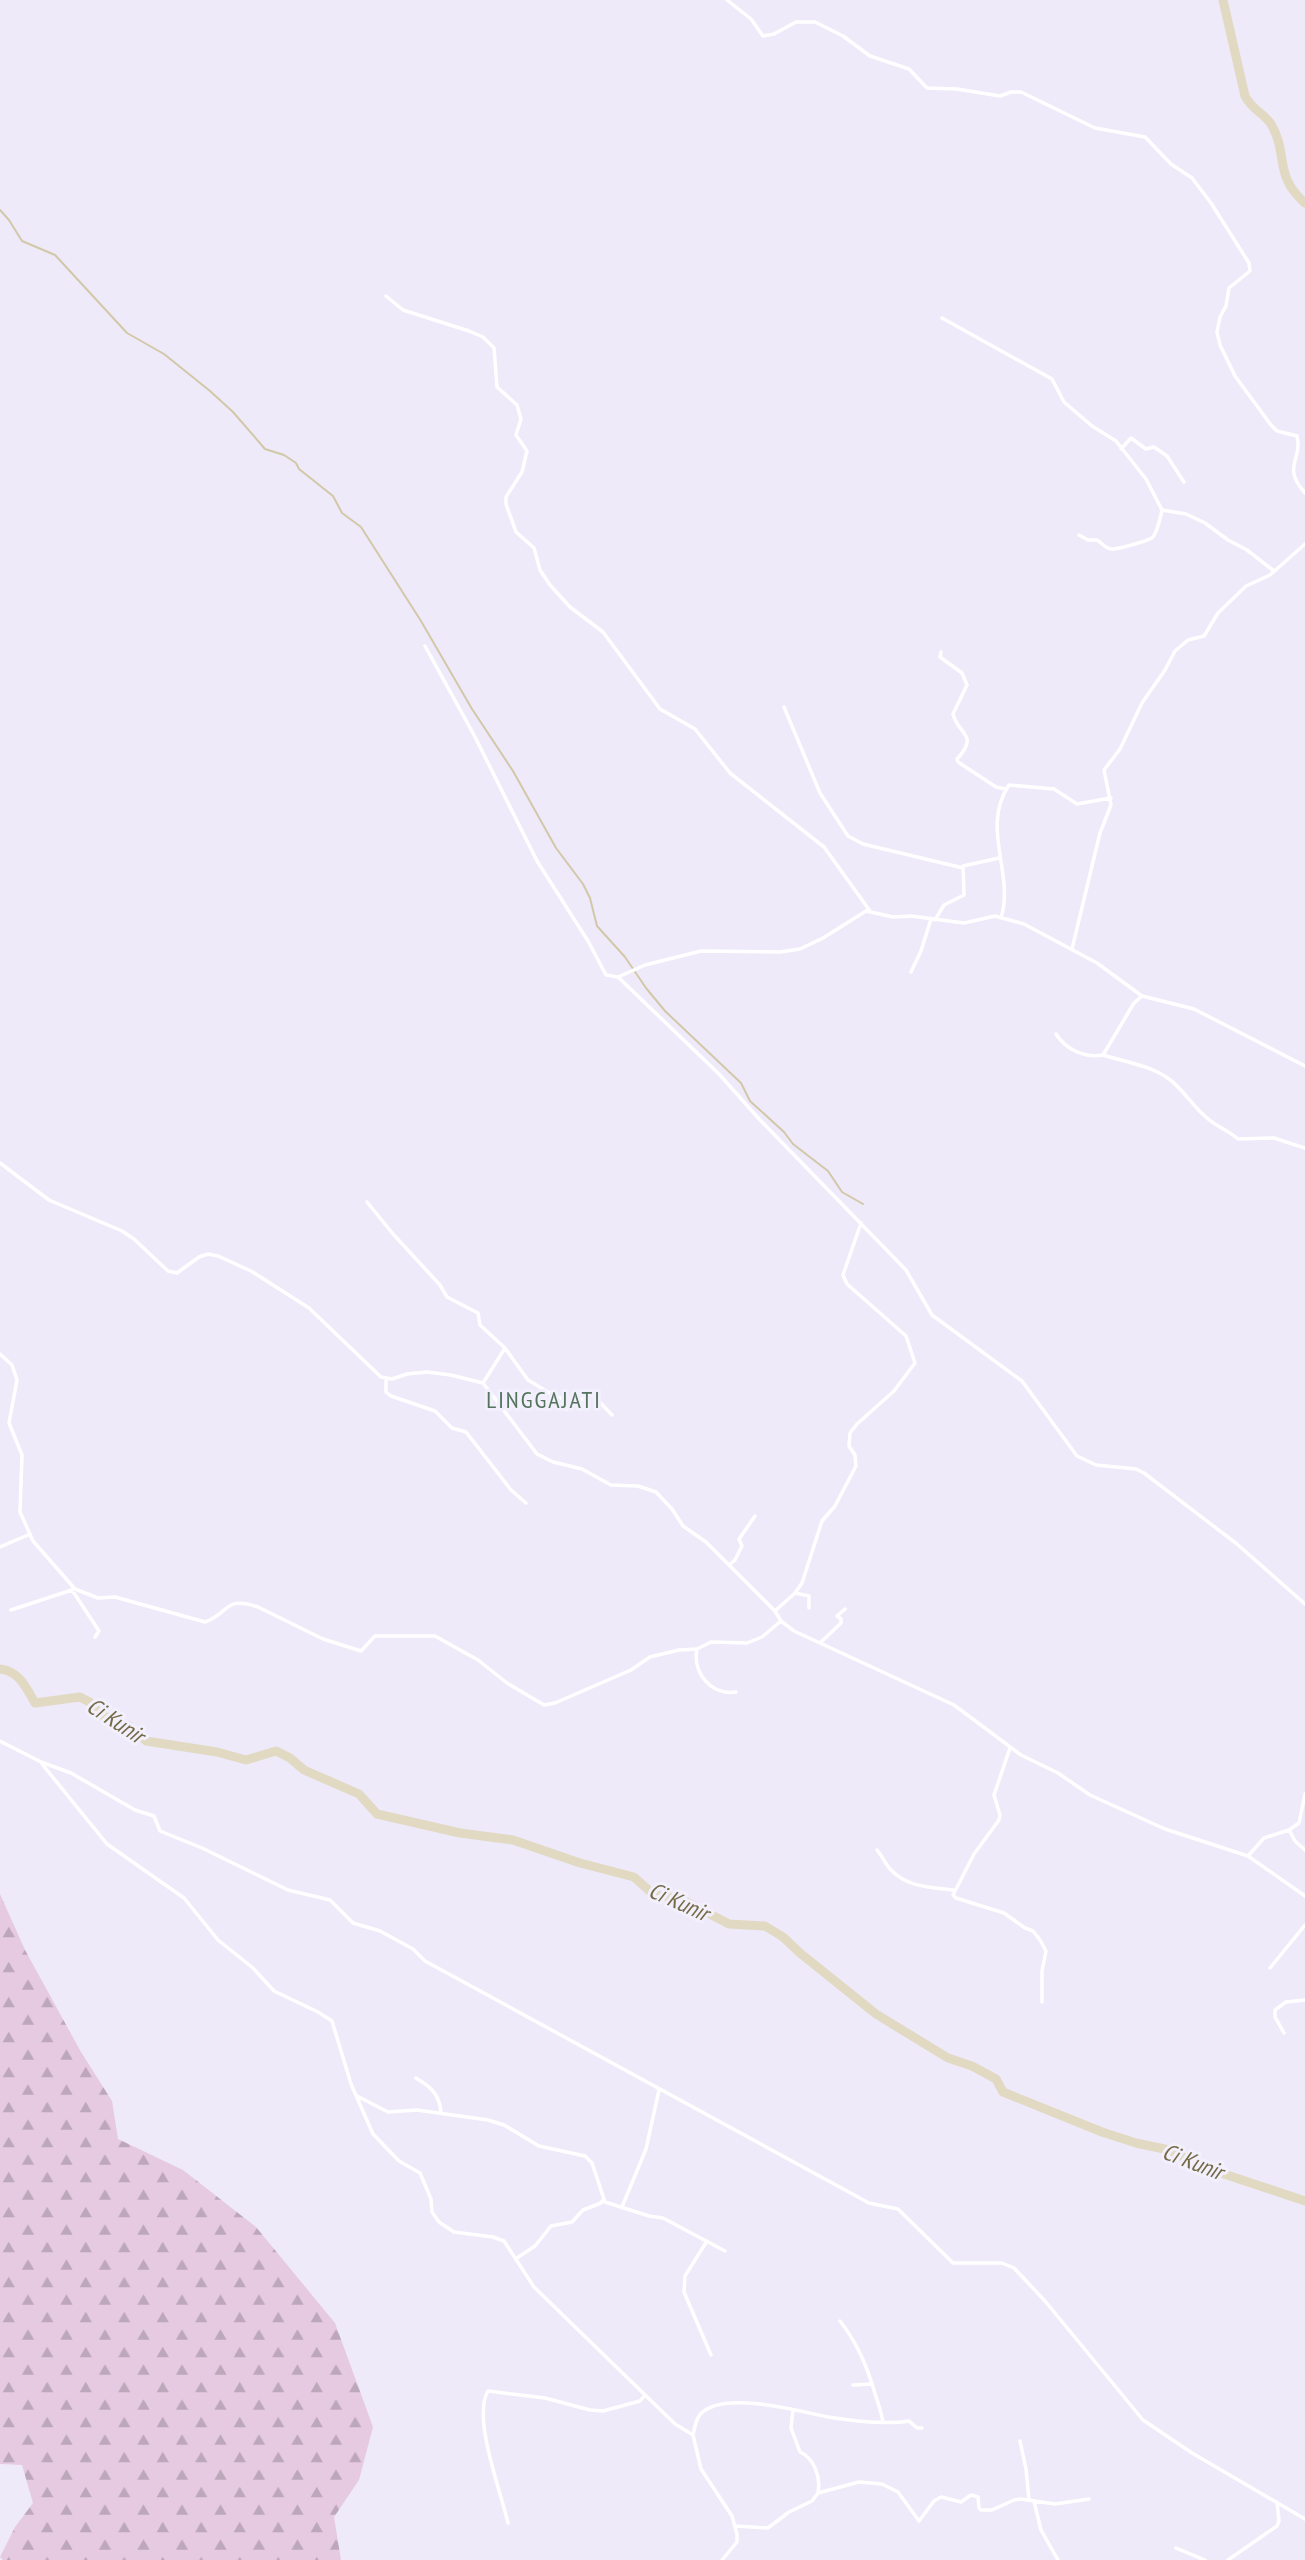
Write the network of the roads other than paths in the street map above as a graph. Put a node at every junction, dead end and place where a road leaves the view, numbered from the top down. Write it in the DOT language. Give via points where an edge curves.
graph roads {
  1 [pos="727,0"];
  2 [pos="386,296"];
  3 [pos="942,318"];
  4 [pos="1121,449"];
  5 [pos="1184,482"];
  6 [pos="1305,493"];
  7 [pos="1163,510"];
  8 [pos="1079,535"];
  9 [pos="1305,544"];
  10 [pos="1274,571"];
  11 [pos="425,646"];
  12 [pos="941,652"];
  13 [pos="784,707"];
  14 [pos="1006,789"];
  15 [pos="1111,798"];
  16 [pos="999,858"];
  17 [pos="963,868"];
  18 [pos="870,911"];
  19 [pos="1001,918"];
  20 [pos="933,919"];
  21 [pos="1072,949"];
  22 [pos="911,972"];
  23 [pos="618,977"];
  24 [pos="1142,996"];
  25 [pos="1056,1034"];
  26 [pos="1103,1055"];
  27 [pos="1305,1066"];
  28 [pos="1305,1148"];
  29 [pos="0,1163"];
  30 [pos="366,1202"];
  31 [pos="861,1223"];
  32 [pos="505,1348"];
  33 [pos="0,1354"];
  34 [pos="386,1380"];
  35 [pos="483,1383"];
  36 [pos="612,1415"];
  37 [pos="526,1503"];
  38 [pos="755,1516"];
  39 [pos="29,1535"];
  40 [pos="0,1547"];
  41 [pos="729,1565"];
  42 [pos="74,1590"];
  43 [pos="795,1593"];
  44 [pos="1305,1604"];
  45 [pos="809,1608"];
  46 [pos="845,1609"];
  47 [pos="11,1610"];
  48 [pos="775,1611"];
  49 [pos="781,1621"];
  50 [pos="95,1637"];
  51 [pos="820,1643"];
  52 [pos="697,1649"];
  53 [pos="736,1692"];
  54 [pos="0,1741"];
  55 [pos="1011,1747"];
  56 [pos="41,1762"];
  57 [pos="1305,1794"];
  58 [pos="1289,1830"];
  59 [pos="877,1850"];
  60 [pos="1305,1850"];
  61 [pos="1248,1856"];
  62 [pos="953,1891"];
  63 [pos="1305,1896"];
  64 [pos="1305,1925"];
  65 [pos="1270,1968"];
  66 [pos="1305,2000"];
  67 [pos="1042,2002"];
  68 [pos="1284,2034"];
  69 [pos="416,2078"];
  70 [pos="659,2089"];
  71 [pos="355,2095"];
  72 [pos="374,2106"];
  73 [pos="362,2109"];
  74 [pos="441,2113"];
  75 [pos="603,2200"];
  76 [pos="622,2207"];
  77 [pos="707,2241"];
  78 [pos="725,2251"];
  79 [pos="517,2258"];
  80 [pos="840,2321"];
  81 [pos="711,2355"];
  82 [pos="872,2384"];
  83 [pos="853,2385"];
  84 [pos="645,2395"];
  85 [pos="793,2410"];
  86 [pos="883,2422"];
  87 [pos="922,2428"];
  88 [pos="693,2435"];
  89 [pos="1020,2441"];
  90 [pos="818,2493"];
  91 [pos="1089,2499"];
  92 [pos="1031,2500"];
  93 [pos="1277,2502"];
  94 [pos="1305,2519"];
  95 [pos="508,2523"];
  96 [pos="735,2526"];
  97 [pos="1177,2548"];
  98 [pos="722,2560"];
  99 [pos="1058,2560"];
  100 [pos="1205,2560"];
  101 [pos="1228,2560"];
  1 -- 6 [label="street" via="747,14 765,36 796,22 815,22 870,56 909,69 928,88 1000,96 1021,92 1095,128 1151,141 1171,164 1192,178 1249,263 1250,271 1226,294 1217,329 1220,345 1235,376 1271,425 1297,436 1293,473"];
  2 -- 18 [label="street" via="403,310 469,331 494,348 497,387 517,405 521,419 516,435 527,451 506,504 516,532 537,552 544,578 562,600 603,632 660,709 695,729 730,773 824,847"];
  3 -- 4 [label="street" via="1052,379 1064,402"];
  4 -- 5 [label="street" via="1132,439 1146,449 1154,447"];
  4 -- 7 [label="street" via="1146,479"];
  7 -- 8 [label="street" via="1148,541 1114,550"];
  7 -- 10 [label="street" via="1205,523"];
  9 -- 10 [label="street"];
  10 -- 15 [label="street" via="1238,593 1204,636 1188,640 1175,651 1104,770"];
  11 -- 23 [label="street" via="537,861 603,972"];
  12 -- 14 [label="street" via="940,657 962,673 967,685 953,715 969,741 958,762"];
  13 -- 17 [label="street" via="820,793 848,836 863,844"];
  14 -- 15 [label="street" via="1009,785 1054,789 1077,804"];
  14 -- 16 [label="street" via="999,806"];
  15 -- 21 [label="street"];
  16 -- 17 [label="street"];
  16 -- 19 [label="street" via="1006,898"];
  17 -- 20 [label="street" via="963,897 944,905"];
  18 -- 20 [label="street"];
  18 -- 23 [label="street" via="800,949 701,951"];
  19 -- 20 [label="street" via="964,923"];
  19 -- 21 [label="street" via="1033,928"];
  20 -- 22 [label="street"];
  21 -- 24 [label="street"];
  23 -- 31 [label="street" via="719,1074"];
  24 -- 26 [label="street"];
  24 -- 27 [label="street" via="1194,1009"];
  25 -- 26 [label="street" via="1071,1050"];
  26 -- 28 [label="street" via="1152,1069 1169,1079 1192,1106 1238,1139 1274,1138"];
  29 -- 34 [label="street" via="49,1200 128,1235 168,1271 177,1273 208,1254 251,1270 309,1308"];
  30 -- 32 [label="street" via="445,1294 478,1313 480,1325"];
  31 -- 43 [label="street" via="843,1275 847,1284 906,1336 915,1363 894,1391 850,1433 856,1466 822,1521"];
  31 -- 44 [label="street" via="909,1274 932,1315 1022,1381 1077,1456 1096,1465 1144,1473 1237,1544"];
  32 -- 35 [label="street"];
  32 -- 36 [label="street" via="523,1375 564,1399 567,1409 593,1395"];
  33 -- 39 [label="street" via="11,1363 17,1380 9,1423 22,1455 19,1512"];
  34 -- 35 [label="street" via="428,1372"];
  34 -- 37 [label="street" via="391,1396 435,1411 452,1428 466,1432 510,1490"];
  35 -- 41 [label="street" via="537,1454 582,1469 611,1485 656,1492 683,1526"];
  38 -- 41 [label="street" via="739,1539 739,1555"];
  39 -- 40 [label="street"];
  39 -- 42 [label="street"];
  41 -- 48 [label="street"];
  42 -- 47 [label="street"];
  42 -- 50 [label="street" via="96,1624 99,1631"];
  42 -- 52 [label="street" via="205,1622 230,1605 252,1605 356,1651 363,1650 375,1636 435,1636 544,1705 631,1670 648,1658"];
  43 -- 45 [label="street" via="808,1597"];
  43 -- 48 [label="street"];
  46 -- 51 [label="street" via="838,1616 841,1623"];
  48 -- 49 [label="street"];
  49 -- 51 [label="street"];
  49 -- 52 [label="street" via="753,1641 707,1643"];
  51 -- 55 [label="street" via="954,1705"];
  52 -- 53 [label="street" via="695,1662 704,1680 718,1691"];
  54 -- 56 [label="street"];
  55 -- 61 [label="street" via="1090,1795 1165,1829"];
  55 -- 62 [label="street" via="994,1793 999,1820"];
  56 -- 70 [label="street" via="154,1816 160,1831 291,1892 330,1900 352,1923 413,1949 425,1961"];
  56 -- 71 [label="street" via="107,1844 184,1898 213,1935 274,1991 332,2021"];
  57 -- 58 [label="street" via="1299,1823"];
  58 -- 60 [label="street"];
  58 -- 61 [label="street" via="1264,1838"];
  59 -- 62 [label="street" via="904,1880"];
  61 -- 63 [label="street"];
  62 -- 67 [label="street" via="956,1898 1004,1913 1041,1940 1046,1951"];
  64 -- 65 [label="street"];
  66 -- 68 [label="street" via="1286,2002 1275,2010"];
  69 -- 74 [label="street" via="437,2094"];
  70 -- 76 [label="street" via="646,2149"];
  70 -- 93 [label="street" via="869,2203 898,2209 953,2263 1002,2263 1014,2268 1143,2420"];
  71 -- 72 [label="street"];
  71 -- 73 [label="street"];
  72 -- 73 [label="street"];
  72 -- 74 [label="street" via="388,2112"];
  73 -- 79 [label="street" via="379,2144 420,2174 439,2222 454,2232 505,2241"];
  74 -- 75 [label="street" via="504,2124 539,2146 585,2157 594,2168"];
  75 -- 76 [label="street"];
  75 -- 79 [label="street" via="572,2222 551,2226 535,2246"];
  76 -- 77 [label="street" via="663,2218"];
  77 -- 78 [label="street"];
  77 -- 81 [label="street" via="685,2276 684,2292"];
  79 -- 84 [label="street" via="534,2287"];
  80 -- 82 [label="street" via="859,2349"];
  82 -- 83 [label="street"];
  82 -- 86 [label="street"];
  84 -- 88 [label="street"];
  84 -- 95 [label="street" via="640,2401 603,2411 488,2390 483,2428"];
  85 -- 86 [label="street"];
  85 -- 88 [label="street" via="739,2403 712,2407 698,2417"];
  85 -- 90 [label="street" via="790,2428 800,2452 813,2463 820,2483"];
  86 -- 87 [label="street" via="909,2421"];
  88 -- 96 [label="street" via="701,2469"];
  89 -- 92 [label="street"];
  90 -- 92 [label="street" via="859,2482 882,2484 898,2492 919,2521 941,2497 961,2502 971,2495 978,2497 984,2511 1014,2500"];
  90 -- 96 [label="street" via="772,2527"];
  91 -- 92 [label="street" via="1055,2504"];
  92 -- 99 [label="street"];
  93 -- 94 [label="street"];
  93 -- 101 [label="street" via="1277,2526"];
  96 -- 98 [label="street" via="737,2542"];
  97 -- 100 [label="street"];
}
